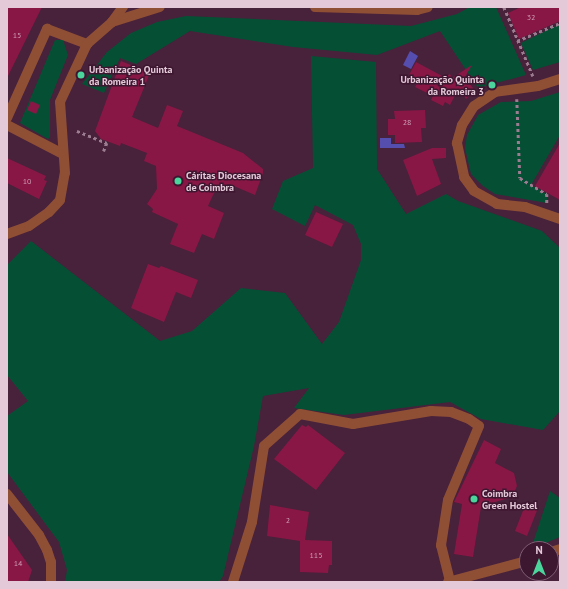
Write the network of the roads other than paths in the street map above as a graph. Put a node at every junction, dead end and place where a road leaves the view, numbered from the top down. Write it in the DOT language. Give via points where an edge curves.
graph roads {
  1 [pos="123,7"];
  2 [pos="160,7"];
  3 [pos="315,7"];
  4 [pos="428,7"];
  5 [pos="112,22"];
  6 [pos="87,44"];
  7 [pos="560,79"];
  8 [pos="7,118"];
  9 [pos="7,125"];
  10 [pos="63,154"];
  11 [pos="560,219"];
  12 [pos="7,234"];
  13 [pos="7,494"];
  14 [pos="519,563"];
  15 [pos="51,582"];
  16 [pos="232,582"];
  17 [pos="449,582"];
  1 -- 5 [label="street"];
  2 -- 5 [label="street"];
  3 -- 4 [label="street" via="417,10"];
  5 -- 6 [label="street"];
  6 -- 8 [label="street" via="47,29"];
  6 -- 10 [label="street" via="60,102"];
  7 -- 11 [label="street" via="538,86 495,92 474,106 462,125 457,143 464,177 474,191 497,204 525,207"];
  9 -- 10 [label="street"];
  10 -- 12 [label="street" via="65,186 60,200 49,212 29,226"];
  13 -- 15 [label="street" via="39,535 47,550 51,562"];
  14 -- 17 [label="street"];
  16 -- 17 [label="street" via="252,522 264,446 300,414 353,424 431,411 451,412 479,426 448,500 441,545"];
}
